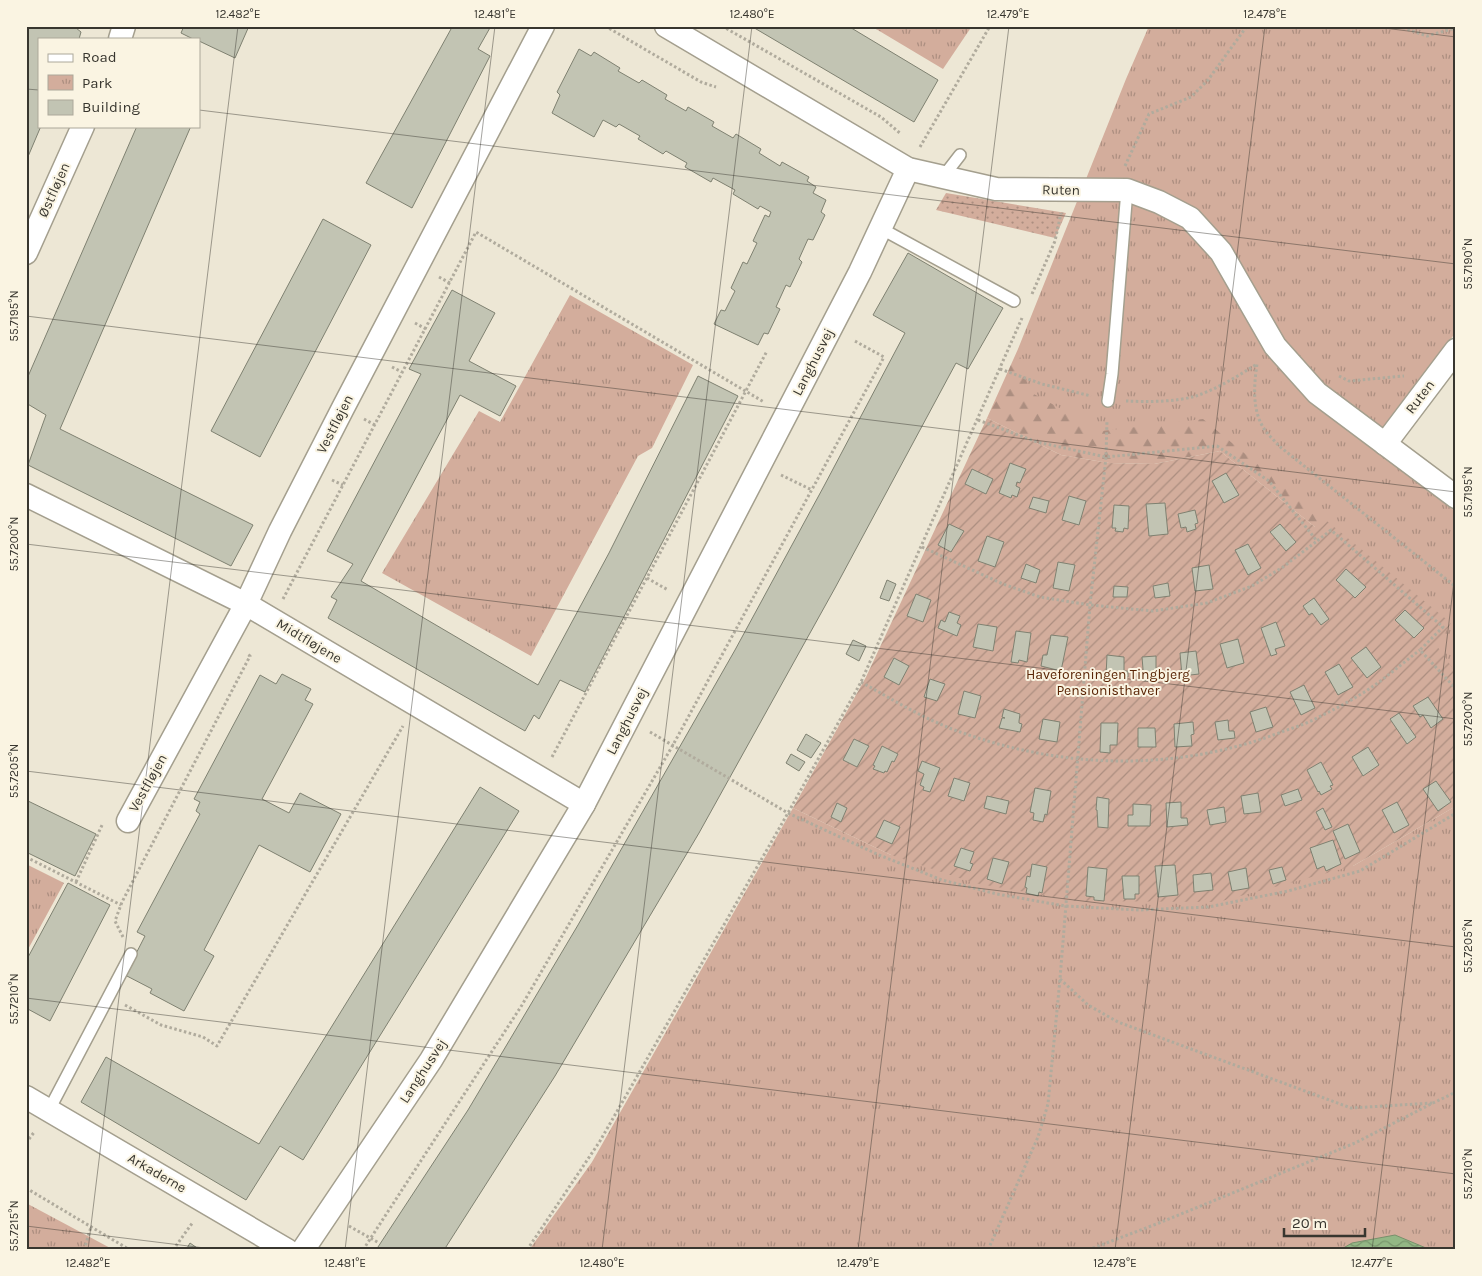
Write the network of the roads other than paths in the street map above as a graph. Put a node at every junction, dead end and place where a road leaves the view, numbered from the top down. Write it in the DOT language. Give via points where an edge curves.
graph roads {
  1 [pos="124,26"];
  2 [pos="543,26"];
  3 [pos="666,26"];
  4 [pos="120,38"];
  5 [pos="81,128"];
  6 [pos="960,155"];
  7 [pos="908,168"];
  8 [pos="943,176"];
  9 [pos="1125,180"];
  10 [pos="880,228"];
  11 [pos="26,253"];
  12 [pos="1014,301"];
  13 [pos="1456,350"];
  14 [pos="1108,401"];
  15 [pos="1385,444"];
  16 [pos="26,495"];
  17 [pos="1456,497"];
  18 [pos="246,604"];
  19 [pos="584,804"];
  20 [pos="128,821"];
  21 [pos="131,954"];
  22 [pos="26,1097"];
  23 [pos="49,1110"];
  24 [pos="287,1250"];
  25 [pos="304,1250"];
  1 -- 4 [label="street"];
  2 -- 18 [label="street, Vestfløjen" via="280,531"];
  3 -- 7 [label="street, Ruten"];
  5 -- 11 [label="street, Østfløjen"];
  6 -- 8 [label="lane"];
  7 -- 8 [label="street, Ruten"];
  7 -- 10 [label="street, Langhusvej"];
  8 -- 9 [label="street, Ruten" via="996,189 1067,191"];
  9 -- 14 [label="lane"];
  9 -- 15 [label="street, Ruten" via="1190,218 1221,252 1275,346 1317,393"];
  10 -- 12 [label="lane"];
  10 -- 19 [label="street, Langhusvej"];
  13 -- 15 [label="street, Ruten"];
  15 -- 17 [label="street, Ruten"];
  16 -- 18 [label="street, Midtfløjene"];
  18 -- 19 [label="street, Midtfløjene"];
  18 -- 20 [label="street, Vestfløjen"];
  19 -- 25 [label="street, Langhusvej" via="431,1060"];
  21 -- 23 [label="lane"];
  22 -- 23 [label="street, Arkaderne"];
  23 -- 24 [label="street, Arkaderne"];
}
